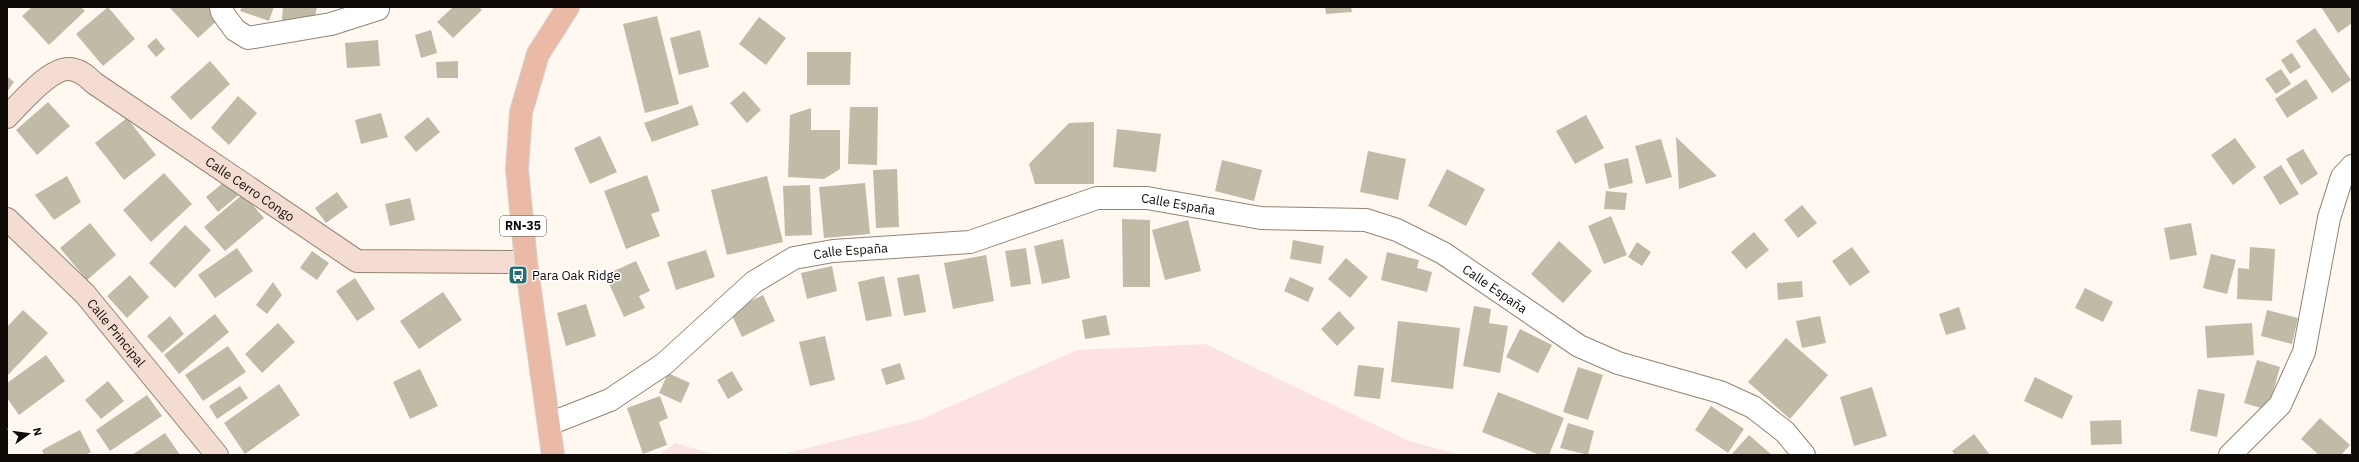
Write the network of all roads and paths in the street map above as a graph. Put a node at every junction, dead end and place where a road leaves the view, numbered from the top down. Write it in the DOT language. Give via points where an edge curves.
graph roads {
  1 [pos="221,7"];
  2 [pos="568,7"];
  3 [pos="378,9"];
  4 [pos="7,117"];
  5 [pos="2352,166"];
  6 [pos="7,219"];
  7 [pos="526,262"];
  8 [pos="549,424"];
  9 [pos="217,455"];
  10 [pos="553,455"];
  11 [pos="1804,455"];
  12 [pos="2230,455"];
  1 -- 3 [label="street" via="235,30 248,38 331,24"];
  2 -- 7 [label="main road, RN-35" via="538,54 521,112 517,168"];
  4 -- 7 [label="street, Calle Cerro Congo" via="48,77 70,69 83,73 94,83 357,261"];
  5 -- 12 [label="street" via="2342,177 2329,218 2304,352 2280,405"];
  6 -- 9 [label="street, Calle Principal" via="85,294 164,387"];
  7 -- 8 [label="main road, RN-35"];
  8 -- 10 [label="main road, RN-35"];
  8 -- 11 [label="street, Calle España" via="610,400 664,364 754,282 794,258 833,251 970,242 1097,198 1147,198 1261,218 1366,220 1397,230 1444,254 1579,346 1618,362 1720,392 1753,407 1785,432"];
}
